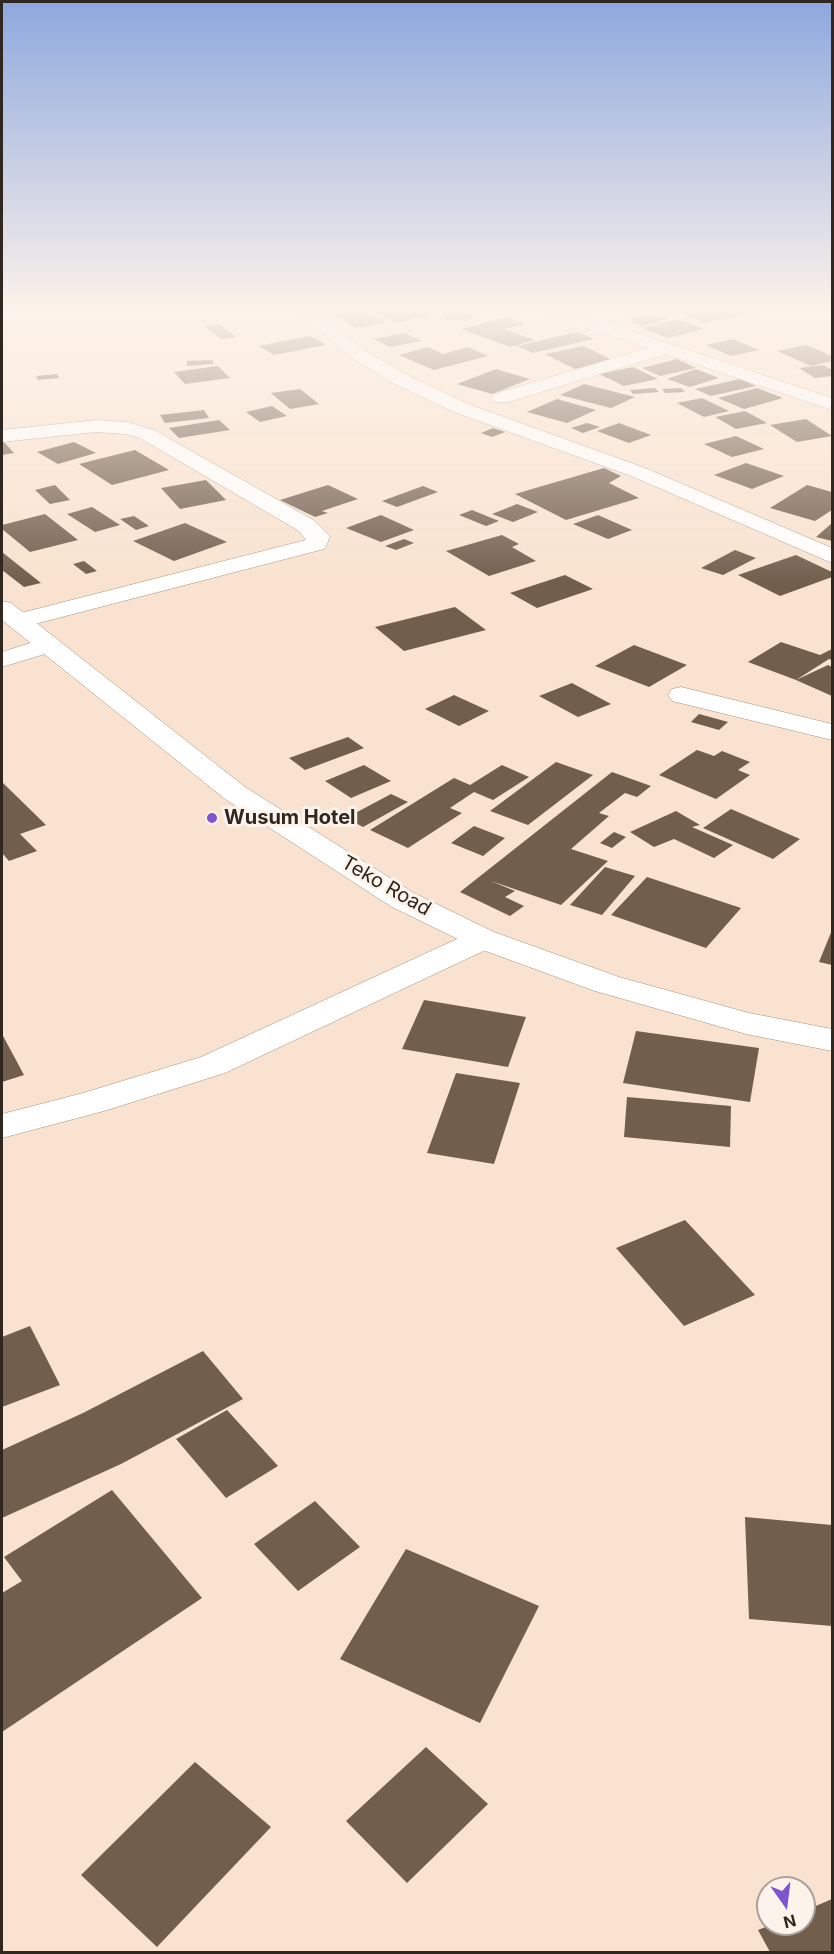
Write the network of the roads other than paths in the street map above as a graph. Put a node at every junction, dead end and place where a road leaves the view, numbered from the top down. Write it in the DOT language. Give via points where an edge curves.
graph roads {
  1 [pos="449,402"];
  2 [pos="2,436"];
  3 [pos="832,556"];
  4 [pos="10,614"];
  5 [pos="49,645"];
  6 [pos="2,660"];
  7 [pos="681,695"];
  8 [pos="832,732"];
  9 [pos="483,939"];
  10 [pos="832,1040"];
  11 [pos="2,1126"];
  1 -- 3 [label="street" via="638,472"];
  2 -- 4 [label="street" via="96,426 147,434 319,536 316,544"];
  4 -- 5 [label="street, Teko Road"];
  5 -- 6 [label="street"];
  5 -- 9 [label="street, Teko Road" via="235,793 403,900"];
  7 -- 8 [label="street"];
  9 -- 10 [label="street, Teko Road" via="607,984 746,1023"];
  9 -- 11 [label="street" via="213,1065"];
}
